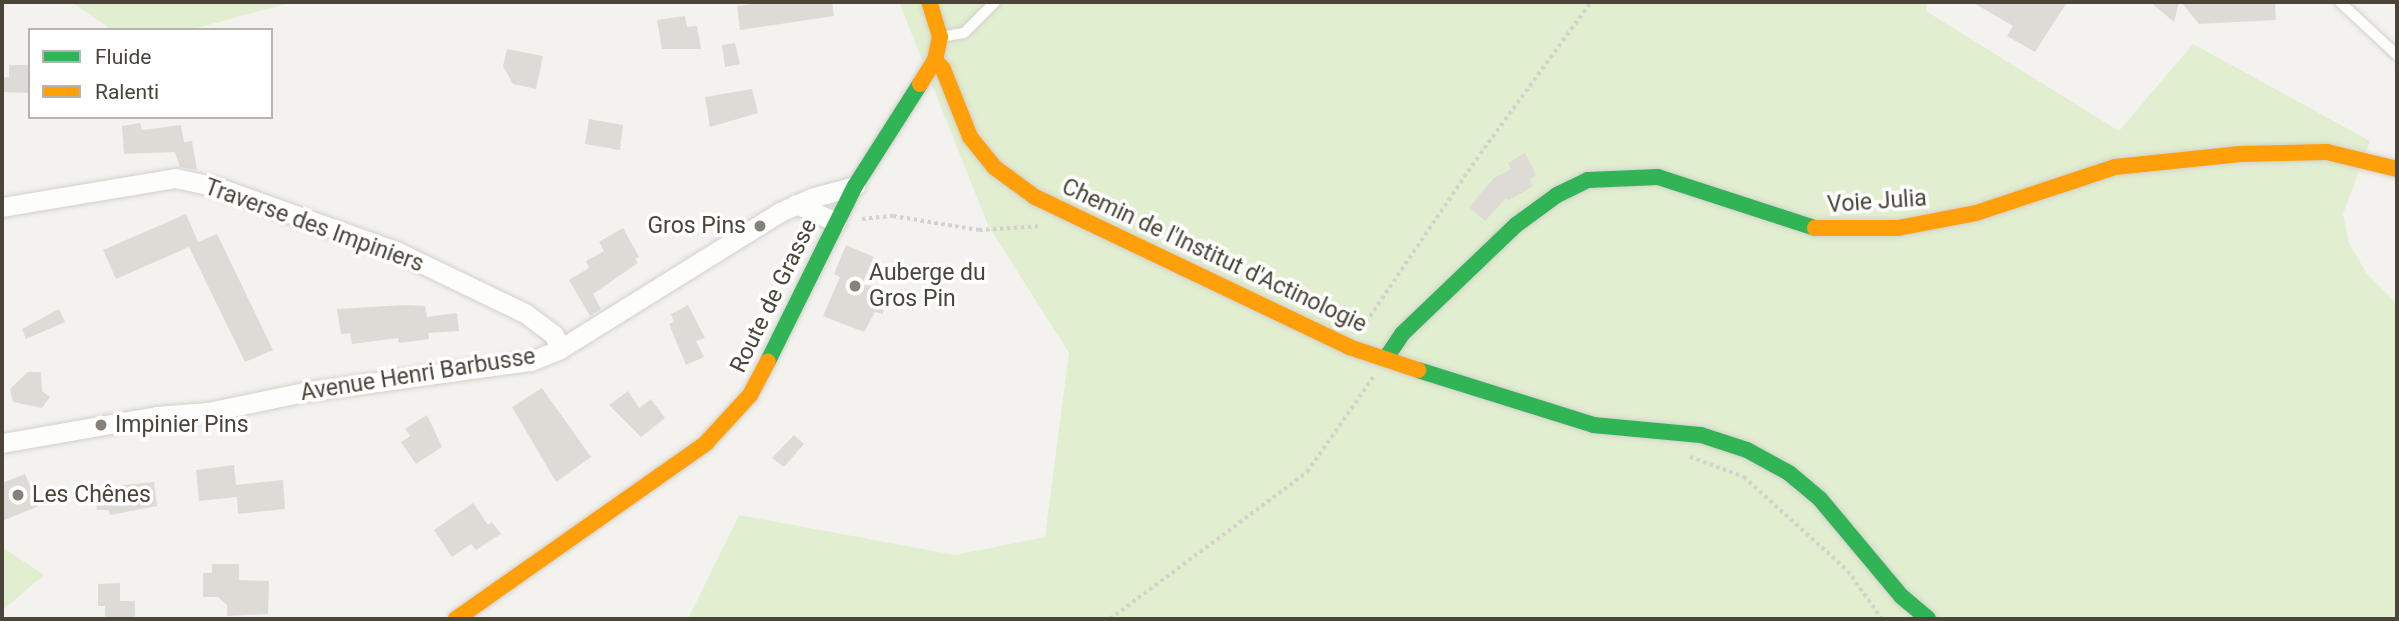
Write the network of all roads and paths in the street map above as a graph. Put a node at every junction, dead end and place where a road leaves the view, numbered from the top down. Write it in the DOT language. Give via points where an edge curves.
graph roads {
  1 [pos="929,2"];
  2 [pos="996,2"];
  3 [pos="1591,2"];
  4 [pos="2340,2"];
  5 [pos="940,37"];
  6 [pos="2397,55"];
  7 [pos="935,60"];
  8 [pos="2397,169"];
  9 [pos="855,186"];
  10 [pos="796,204"];
  11 [pos="2,207"];
  12 [pos="836,222"];
  13 [pos="1048,225"];
  14 [pos="1349,347"];
  15 [pos="560,349"];
  16 [pos="1385,358"];
  17 [pos="2,443"];
  18 [pos="1683,455"];
  19 [pos="456,619"];
  20 [pos="1110,619"];
  21 [pos="1882,619"];
  22 [pos="1928,619"];
  1 -- 5 [label="street, Route de Grasse"];
  2 -- 5 [label="lane" via="964,33"];
  3 -- 14 [label="path" via="1480,154"];
  4 -- 6 [label="lane"];
  5 -- 7 [label="street, Route de Grasse"];
  7 -- 9 [label="street, Route de Grasse"];
  7 -- 14 [label="street, Chemin de l'Institut d'Actinologie" via="970,137 1014,184"];
  8 -- 16 [label="street, Voie Julia" via="2327,152 2240,154 2115,167 1976,213 1898,228 1825,231 1658,177 1588,180 1557,195 1516,225 1402,334"];
  9 -- 10 [label="street, Avenue Henri Barbusse"];
  9 -- 12 [label="street, Route de Grasse"];
  10 -- 12 [label="street"];
  10 -- 15 [label="street, Avenue Henri Barbusse"];
  11 -- 15 [label="street, Traverse des Impiniers" via="175,178 215,186 409,258 525,313 554,335"];
  12 -- 13 [label="path" via="893,216 979,230"];
  12 -- 19 [label="street, Route de Grasse" via="750,395 706,443"];
  14 -- 16 [label="street, Chemin de l'Institut d'Actinologie"];
  15 -- 17 [label="street, Avenue Henri Barbusse" via="507,365 304,392 208,412 157,416"];
  16 -- 20 [label="path" via="1307,472"];
  16 -- 22 [label="street, Chemin de l'Institut d'Actinologie" via="1593,425 1701,435 1747,450 1789,473 1821,499 1901,596"];
  18 -- 21 [label="path" via="1744,477 1849,570"];
}
